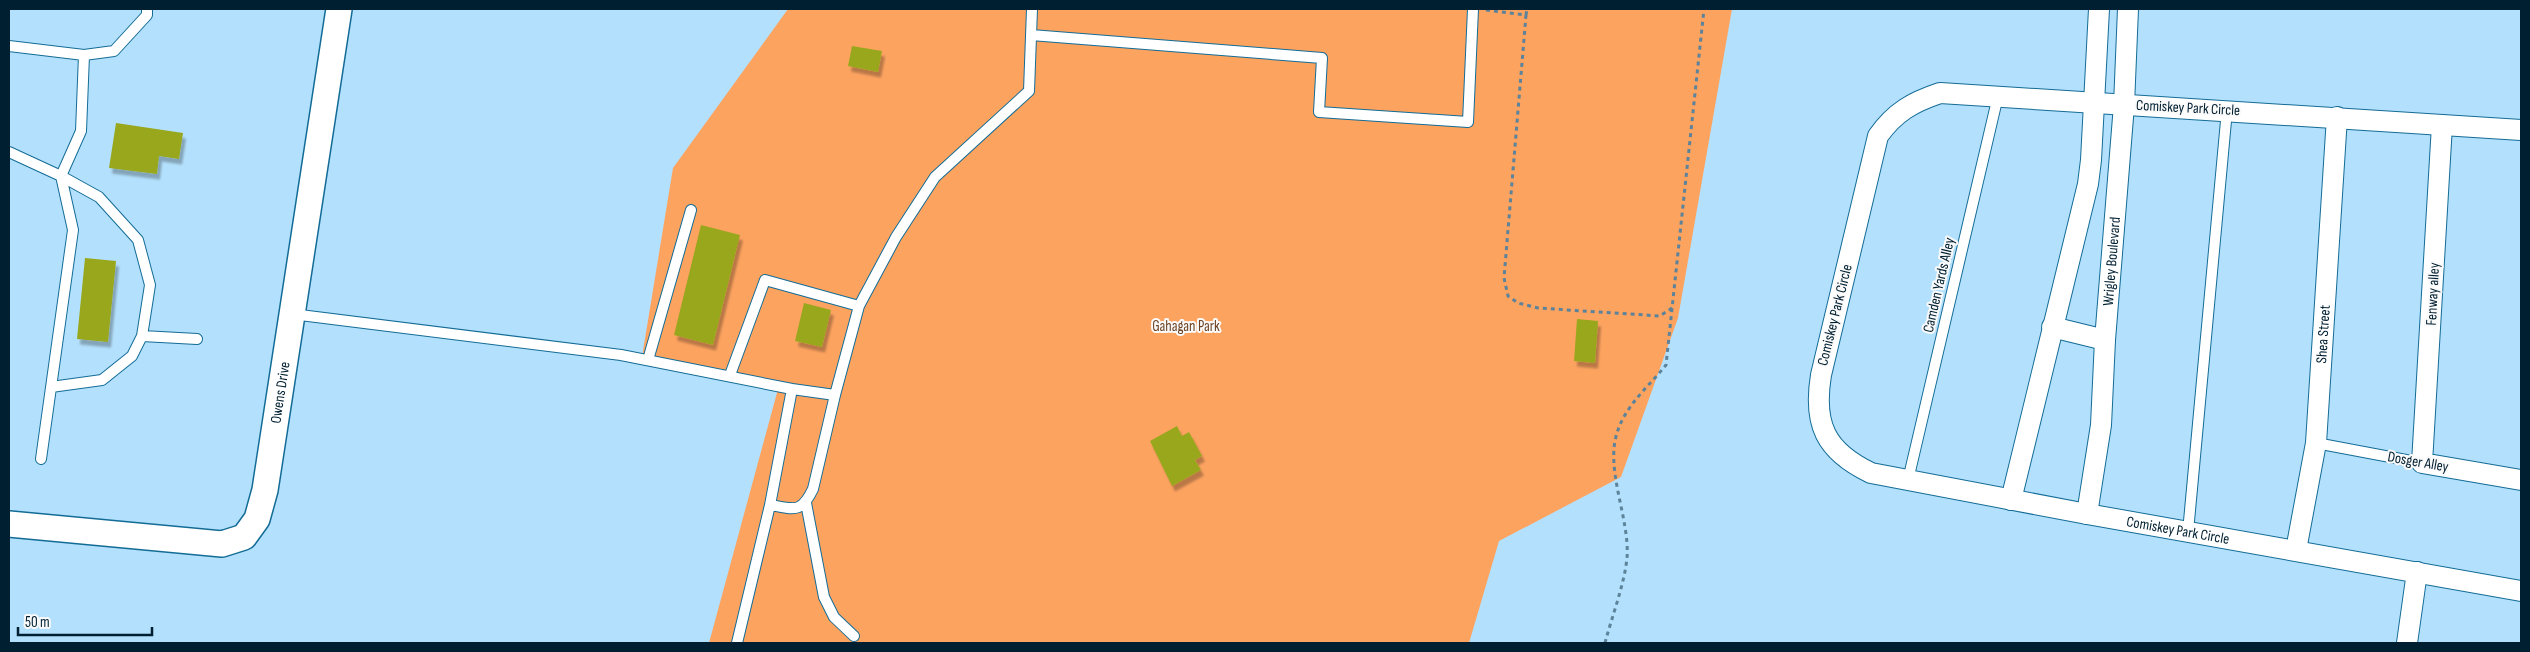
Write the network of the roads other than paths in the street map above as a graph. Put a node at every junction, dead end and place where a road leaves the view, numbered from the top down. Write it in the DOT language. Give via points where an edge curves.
graph roads {
  1 [pos="147,9"];
  2 [pos="339,9"];
  3 [pos="1032,9"];
  4 [pos="1473,9"];
  5 [pos="2099,9"];
  6 [pos="2128,9"];
  7 [pos="1031,35"];
  8 [pos="9,46"];
  9 [pos="84,55"];
  10 [pos="1998,96"];
  11 [pos="2094,103"];
  12 [pos="2124,105"];
  13 [pos="2227,110"];
  14 [pos="2337,117"];
  15 [pos="2442,124"];
  16 [pos="2521,130"];
  17 [pos="9,152"];
  18 [pos="61,176"];
  19 [pos="691,210"];
  20 [pos="859,306"];
  21 [pos="292,314"];
  22 [pos="2052,327"];
  23 [pos="142,336"];
  24 [pos="197,338"];
  25 [pos="2105,340"];
  26 [pos="648,360"];
  27 [pos="730,375"];
  28 [pos="51,388"];
  29 [pos="792,389"];
  30 [pos="835,395"];
  31 [pos="2316,443"];
  32 [pos="41,459"];
  33 [pos="2422,463"];
  34 [pos="1908,480"];
  35 [pos="2521,480"];
  36 [pos="2011,500"];
  37 [pos="806,503"];
  38 [pos="770,504"];
  39 [pos="2087,514"];
  40 [pos="9,524"];
  41 [pos="2188,532"];
  42 [pos="2296,550"];
  43 [pos="2417,572"];
  44 [pos="2521,590"];
  45 [pos="854,636"];
  46 [pos="737,643"];
  47 [pos="2407,643"];
  1 -- 9 [label="lane" via="147,15 114,51"];
  2 -- 21 [label="street, Owens Drive"];
  3 -- 7 [label="lane"];
  4 -- 7 [label="lane" via="1468,122 1319,112 1322,58"];
  5 -- 11 [label="street"];
  6 -- 12 [label="street, Wrigley Boulevard"];
  7 -- 20 [label="lane" via="1028,91 935,177 896,237"];
  8 -- 9 [label="lane"];
  9 -- 18 [label="lane" via="81,131"];
  10 -- 11 [label="street, Comiskey Park Circle"];
  10 -- 34 [label="lane, Camden Yards Alley"];
  10 -- 34 [label="street, Comiskey Park Circle" via="1940,93 1900,110 1878,136 1821,374 1820,420 1827,439 1853,464 1871,473"];
  11 -- 12 [label="street, Comiskey Park Circle"];
  11 -- 22 [label="street" via="2088,184"];
  12 -- 13 [label="street, Comiskey Park Circle"];
  12 -- 25 [label="street, Wrigley Boulevard"];
  13 -- 14 [label="street, Comiskey Park Circle"];
  13 -- 41 [label="lane"];
  14 -- 15 [label="street, Comiskey Park Circle"];
  14 -- 31 [label="street, Shea Street"];
  15 -- 16 [label="street, Comiskey Park Circle"];
  15 -- 33 [label="street, Fenway alley"];
  17 -- 18 [label="lane"];
  18 -- 23 [label="lane" via="99,197 138,240 150,285"];
  18 -- 28 [label="lane" via="72,230"];
  19 -- 26 [label="lane"];
  20 -- 27 [label="lane" via="765,280"];
  20 -- 30 [label="lane"];
  21 -- 26 [label="lane"];
  21 -- 40 [label="street, Owens Drive" via="265,490 257,519 244,537 222,544"];
  22 -- 25 [label="street"];
  22 -- 36 [label="street"];
  23 -- 24 [label="lane"];
  23 -- 28 [label="lane" via="132,356 102,380"];
  25 -- 39 [label="street, Wrigley Boulevard" via="2100,425"];
  26 -- 27 [label="lane"];
  27 -- 29 [label="lane"];
  28 -- 32 [label="lane"];
  29 -- 30 [label="lane"];
  29 -- 38 [label="lane"];
  30 -- 37 [label="lane" via="813,489"];
  31 -- 33 [label="lane, Dosger Alley"];
  31 -- 42 [label="street, Shea Street"];
  33 -- 35 [label="street, Dosger Alley"];
  34 -- 36 [label="street, Comiskey Park Circle"];
  36 -- 39 [label="street, Comiskey Park Circle"];
  37 -- 38 [label="lane" via="797,509"];
  37 -- 45 [label="lane" via="824,597 834,617"];
  38 -- 46 [label="lane"];
  39 -- 41 [label="street, Comiskey Park Circle"];
  41 -- 42 [label="street, Comiskey Park Circle"];
  42 -- 43 [label="street, Comiskey Park Circle"];
  43 -- 44 [label="street, Comiskey Park Circle"];
  43 -- 47 [label="street"];
}
